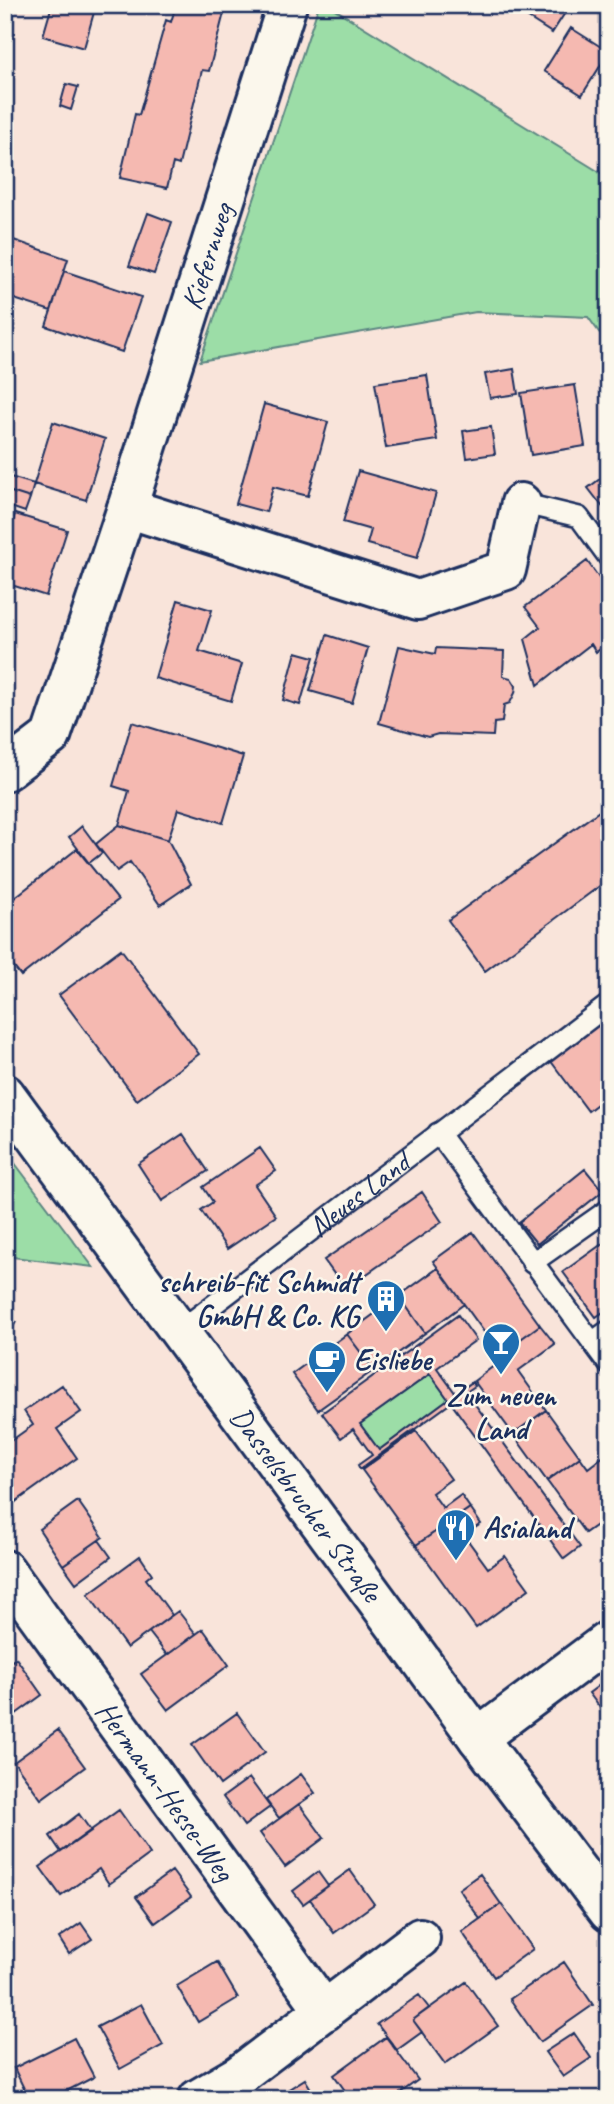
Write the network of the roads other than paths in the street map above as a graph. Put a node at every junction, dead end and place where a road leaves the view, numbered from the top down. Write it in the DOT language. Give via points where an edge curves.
graph roads {
  1 [pos="287,5"];
  2 [pos="521,503"];
  3 [pos="127,508"];
  4 [pos="609,558"];
  5 [pos="5,771"];
  6 [pos="609,1004"];
  7 [pos="5,1094"];
  8 [pos="438,1133"];
  9 [pos="609,1209"];
  10 [pos="532,1263"];
  11 [pos="609,1330"];
  12 [pos="179,1331"];
  13 [pos="592,1342"];
  14 [pos="609,1365"];
  15 [pos="5,1570"];
  16 [pos="609,1640"];
  17 [pos="478,1738"];
  18 [pos="609,1912"];
  19 [pos="420,1938"];
  20 [pos="325,2011"];
  21 [pos="198,2099"];
  1 -- 3 [label="street, Kiefernweg"];
  2 -- 3 [label="street" via="506,570 418,600"];
  2 -- 4 [label="lane" via="579,517"];
  3 -- 5 [label="street, Kiefernweg" via="51,736"];
  6 -- 8 [label="lane, Neues Land"];
  7 -- 12 [label="street, Dasselsbrucher Straße"];
  8 -- 10 [label="lane, Neues Land"];
  8 -- 12 [label="lane, Neues Land"];
  9 -- 10 [label="lane"];
  10 -- 13 [label="lane, Neues Land"];
  11 -- 13 [label="lane"];
  12 -- 17 [label="street, Dasselsbrucher Straße"];
  13 -- 14 [label="lane, Neues Land"];
  15 -- 20 [label="street, Hermann-Hesse-Weg"];
  16 -- 17 [label="street"];
  17 -- 18 [label="street, Dasselsbrucher Straße"];
  19 -- 20 [label="street"];
  20 -- 21 [label="street" via="239,2075"];
}
